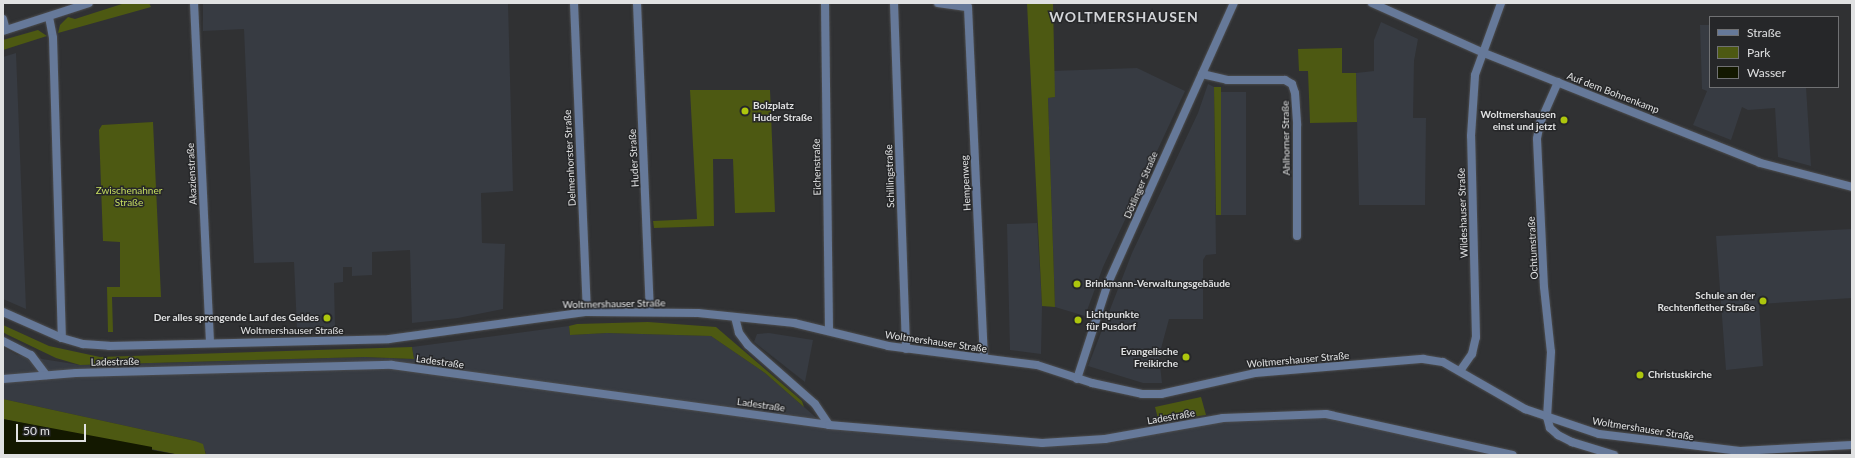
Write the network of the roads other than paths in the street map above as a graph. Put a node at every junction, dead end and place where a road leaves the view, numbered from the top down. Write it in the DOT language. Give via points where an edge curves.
graph roads {
  1 [pos="89,3"];
  2 [pos="194,3"];
  3 [pos="574,3"];
  4 [pos="637,3"];
  5 [pos="825,3"];
  6 [pos="894,3"];
  7 [pos="938,3"];
  8 [pos="1234,3"];
  9 [pos="1372,3"];
  10 [pos="1501,3"];
  11 [pos="49,17"];
  12 [pos="3,19"];
  13 [pos="5,30"];
  14 [pos="1484,53"];
  15 [pos="1202,74"];
  16 [pos="1558,82"];
  17 [pos="1852,187"];
  18 [pos="1297,236"];
  19 [pos="3,312"];
  20 [pos="587,312"];
  21 [pos="650,312"];
  22 [pos="735,317"];
  23 [pos="829,330"];
  24 [pos="62,338"];
  25 [pos="3,341"];
  26 [pos="210,343"];
  27 [pos="906,349"];
  28 [pos="984,358"];
  29 [pos="1460,371"];
  30 [pos="46,375"];
  31 [pos="3,379"];
  32 [pos="1078,379"];
  33 [pos="1547,417"];
  34 [pos="829,425"];
  35 [pos="1852,445"];
  36 [pos="1513,455"];
  37 [pos="1614,455"];
  1 -- 11 [label="street"];
  2 -- 26 [label="street, Akazienstraße"];
  3 -- 20 [label="street, Delmenhorster Straße"];
  4 -- 21 [label="street, Huder Straße"];
  5 -- 23 [label="street, Eichenstraße"];
  6 -- 27 [label="street, Schillingstraße"];
  7 -- 28 [label="street, Hempenweg" via="968,7"];
  8 -- 15 [label="street, Dötlinger Straße"];
  9 -- 14 [label="street, Auf dem Bohnenkamp"];
  10 -- 14 [label="street, Wildeshauser Straße"];
  11 -- 13 [label="street"];
  11 -- 24 [label="street" via="53,38"];
  12 -- 13 [label="street"];
  14 -- 16 [label="street, Auf dem Bohnenkamp"];
  14 -- 29 [label="street, Wildeshauser Straße" via="1475,74 1471,136 1476,337 1472,354"];
  15 -- 18 [label="street, Ahlhorner Straße" via="1227,80 1285,80 1292,84 1296,109"];
  15 -- 32 [label="street, Dötlinger Straße" via="1108,282"];
  16 -- 17 [label="street, Auf dem Bohnenkamp" via="1760,163"];
  16 -- 33 [label="street, Ochtumstraße" via="1540,123 1537,139 1544,287 1551,352"];
  19 -- 24 [label="street, Woltmershauser Straße"];
  20 -- 21 [label="street, Woltmershauser Straße"];
  20 -- 26 [label="street, Woltmershauser Straße" via="389,339"];
  21 -- 22 [label="street, Woltmershauser Straße"];
  22 -- 23 [label="street, Woltmershauser Straße" via="794,323"];
  22 -- 34 [label="street" via="739,333 748,345 816,404"];
  23 -- 27 [label="street, Woltmershauser Straße" via="868,342"];
  24 -- 26 [label="street, Woltmershauser Straße" via="83,344 109,346"];
  25 -- 30 [label="street" via="30,355"];
  27 -- 28 [label="street, Woltmershauser Straße"];
  28 -- 32 [label="street, Woltmershauser Straße" via="1037,365"];
  29 -- 32 [label="street, Woltmershauser Straße" via="1443,362 1416,359 1255,373 1161,394 1142,394"];
  29 -- 33 [label="street, Woltmershauser Straße" via="1501,397"];
  30 -- 31 [label="street, Ladestraße"];
  30 -- 34 [label="street, Ladestraße" via="392,365"];
  33 -- 35 [label="street, Woltmershauser Straße" via="1599,434 1714,449 1740,451"];
  33 -- 37 [label="street" via="1550,428 1558,435"];
  34 -- 36 [label="street, Ladestraße" via="1042,443 1072,443 1222,418 1326,414"];
}
